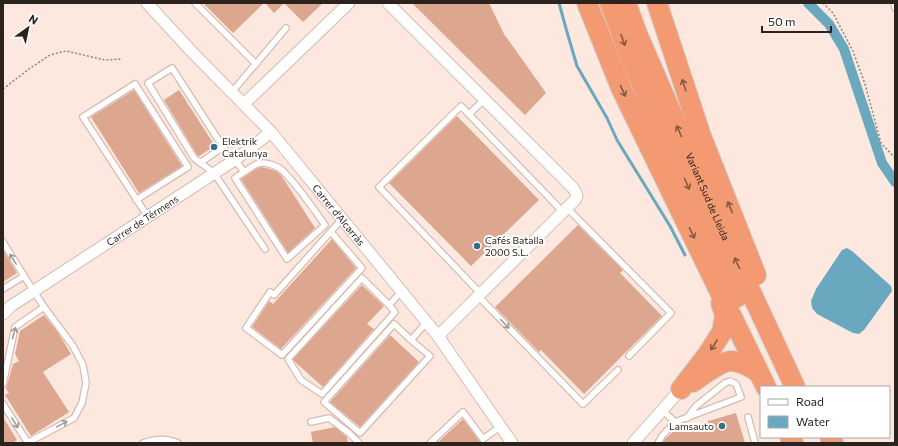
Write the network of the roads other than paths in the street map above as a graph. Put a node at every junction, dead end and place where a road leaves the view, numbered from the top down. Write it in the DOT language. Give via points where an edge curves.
graph roads {
  1 [pos="147,3"];
  2 [pos="195,3"];
  3 [pos="349,3"];
  4 [pos="388,3"];
  5 [pos="587,3"];
  6 [pos="610,3"];
  7 [pos="626,3"];
  8 [pos="657,3"];
  9 [pos="894,3"];
  10 [pos="895,8"];
  11 [pos="286,28"];
  12 [pos="256,64"];
  13 [pos="232,92"];
  14 [pos="485,99"];
  15 [pos="244,104"];
  16 [pos="469,114"];
  17 [pos="271,132"];
  18 [pos="222,147"];
  19 [pos="234,161"];
  20 [pos="200,163"];
  21 [pos="244,172"];
  22 [pos="214,174"];
  23 [pos="136,200"];
  24 [pos="565,210"];
  25 [pos="148,217"];
  26 [pos="342,219"];
  27 [pos="331,232"];
  28 [pos="3,242"];
  29 [pos="264,249"];
  30 [pos="709,269"];
  31 [pos="24,276"];
  32 [pos="3,289"];
  33 [pos="34,291"];
  34 [pos="402,291"];
  35 [pos="479,295"];
  36 [pos="389,305"];
  37 [pos="44,307"];
  38 [pos="6,310"];
  39 [pos="426,322"];
  40 [pos="438,336"];
  41 [pos="412,340"];
  42 [pos="629,356"];
  43 [pos="790,359"];
  44 [pos="618,370"];
  45 [pos="762,379"];
  46 [pos="3,384"];
  47 [pos="777,386"];
  48 [pos="795,386"];
  49 [pos="800,386"];
  50 [pos="804,386"];
  51 [pos="681,389"];
  52 [pos="3,404"];
  53 [pos="662,410"];
  54 [pos="748,417"];
  55 [pos="687,418"];
  56 [pos="311,422"];
  57 [pos="675,422"];
  58 [pos="501,426"];
  59 [pos="28,443"];
  60 [pos="143,443"];
  61 [pos="178,443"];
  62 [pos="359,443"];
  63 [pos="430,443"];
  64 [pos="512,443"];
  65 [pos="633,443"];
  66 [pos="658,443"];
  67 [pos="755,443"];
  1 -- 13 [label="street, Carrer d'Alcarràs"];
  2 -- 12 [label="lane"];
  3 -- 15 [label="street"];
  4 -- 14 [label="street"];
  5 -- 30 [label="highway, one-way" via="622,88"];
  6 -- 47 [label="highway, Variant Sud de Lleida, one-way" via="632,62"];
  48 -- 7 [label="highway, Variant Sud de Lleida, one-way" via="726,238"];
  43 -- 8 [label="highway, one-way" via="702,136"];
  9 -- 10 [label="lane"];
  11 -- 12 [label="lane"];
  12 -- 13 [label="lane"];
  13 -- 15 [label="street, Carrer d'Alcarràs"];
  14 -- 16 [label="lane"];
  14 -- 24 [label="street" via="573,188 577,198"];
  15 -- 17 [label="street, Carrer d'Alcarràs"];
  16 -- 24 [label="lane"];
  16 -- 35 [label="lane" via="461,106 379,187"];
  17 -- 19 [label="street, Carrer de Térmens"];
  17 -- 26 [label="street, Carrer d'Alcarràs"];
  18 -- 19 [label="lane"];
  18 -- 20 [label="lane"];
  18 -- 20 [label="lane" via="172,68 148,83 194,158"];
  19 -- 21 [label="lane"];
  19 -- 22 [label="street, Carrer de Térmens"];
  20 -- 22 [label="lane"];
  21 -- 21 [label="lane" via="235,178 287,259 325,225 282,170 262,163"];
  22 -- 25 [label="street, Carrer de Térmens"];
  22 -- 29 [label="lane"];
  23 -- 23 [label="lane" via="83,117 135,84 188,167"];
  23 -- 25 [label="lane"];
  24 -- 35 [label="street"];
  24 -- 42 [label="lane" via="671,313"];
  25 -- 33 [label="street, Carrer de Térmens"];
  26 -- 27 [label="lane"];
  26 -- 34 [label="street, Carrer d'Alcarràs"];
  27 -- 27 [label="lane" via="274,295 270,292 246,328 282,355 362,268"];
  31 -- 28 [label="lane, one-way"];
  30 -- 45 [label="highway"];
  30 -- 51 [label="highway, one-way" via="725,315 722,332"];
  31 -- 32 [label="lane"];
  31 -- 33 [label="lane"];
  33 -- 37 [label="lane"];
  33 -- 38 [label="street, Carrer de Térmens"];
  34 -- 36 [label="lane"];
  34 -- 39 [label="street, Carrer d'Alcarràs"];
  35 -- 40 [label="street"];
  35 -- 44 [label="lane, one-way" via="583,404"];
  36 -- 36 [label="lane" via="362,278 288,359 301,380 322,394 395,312"];
  46 -- 37 [label="lane, one-way" via="15,327"];
  59 -- 37 [label="lane, one-way" via="74,418 82,403 86,383 84,365"];
  39 -- 40 [label="street, Carrer d'Alcarràs"];
  39 -- 41 [label="lane"];
  40 -- 58 [label="street, Carrer d'Alcarràs"];
  41 -- 41 [label="lane" via="394,324 324,402 360,433 430,356"];
  43 -- 49 [label="highway"];
  43 -- 50 [label="highway"];
  45 -- 51 [label="highway" via="748,366 731,361 715,367"];
  51 -- 53 [label="street"];
  52 -- 59 [label="lane, one-way"];
  53 -- 57 [label="lane"];
  53 -- 65 [label="street"];
  54 -- 67 [label="lane"];
  55 -- 55 [label="lane" via="741,397 736,384 730,381 725,383 696,406"];
  55 -- 57 [label="lane"];
  56 -- 62 [label="lane" via="329,418"];
  57 -- 66 [label="lane"];
  58 -- 63 [label="lane" via="482,439 463,412"];
  58 -- 64 [label="street, Carrer d'Alcarràs"];
  60 -- 61 [label="lane" via="151,440 172,440"];
}
